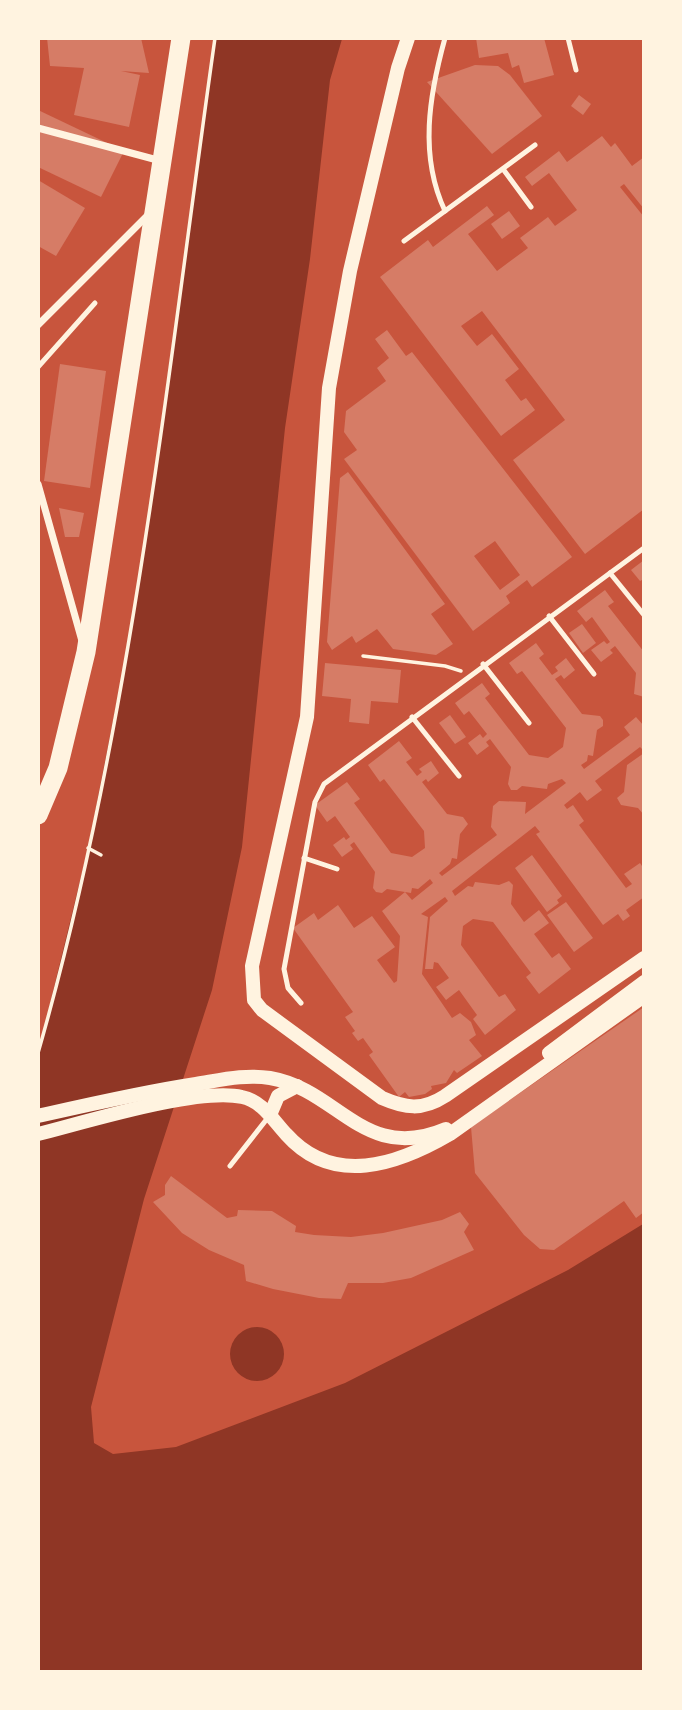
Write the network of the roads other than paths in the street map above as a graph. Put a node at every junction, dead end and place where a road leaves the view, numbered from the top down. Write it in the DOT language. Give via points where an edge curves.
graph roads {
  1 [pos="181,38"];
  2 [pos="408,38"];
  3 [pos="444,38"];
  4 [pos="568,38"];
  5 [pos="576,70"];
  6 [pos="38,128"];
  7 [pos="535,145"];
  8 [pos="161,161"];
  9 [pos="503,169"];
  10 [pos="531,207"];
  11 [pos="153,211"];
  12 [pos="445,211"];
  13 [pos="404,241"];
  14 [pos="95,303"];
  15 [pos="38,325"];
  16 [pos="38,367"];
  17 [pos="38,484"];
  18 [pos="643,548"];
  19 [pos="610,573"];
  20 [pos="643,615"];
  21 [pos="549,616"];
  22 [pos="86,652"];
  23 [pos="483,664"];
  24 [pos="594,674"];
  25 [pos="412,717"];
  26 [pos="528,723"];
  27 [pos="459,776"];
  28 [pos="38,815"];
  29 [pos="304,858"];
  30 [pos="337,869"];
  31 [pos="643,958"];
  32 [pos="643,982"];
  33 [pos="643,996"];
  34 [pos="301,1003"];
  35 [pos="297,1086"];
  36 [pos="212,1088"];
  37 [pos="270,1115"];
  38 [pos="38,1116"];
  39 [pos="38,1134"];
  40 [pos="384,1136"];
  41 [pos="230,1166"];
  42 [pos="374,1166"];
  1 -- 8 [label="highway"];
  2 -- 31 [label="main road" via="350,271 328,388 307,717 251,966 254,1000 382,1098 419,1108 445,1096"];
  3 -- 12 [label="lane" via="428,140 432,177"];
  4 -- 5 [label="lane"];
  6 -- 8 [label="street"];
  7 -- 9 [label="lane"];
  8 -- 11 [label="highway"];
  9 -- 10 [label="lane"];
  9 -- 12 [label="lane"];
  11 -- 15 [label="street"];
  11 -- 22 [label="highway"];
  12 -- 13 [label="lane"];
  14 -- 16 [label="lane"];
  17 -- 22 [label="street"];
  18 -- 19 [label="lane"];
  19 -- 20 [label="lane"];
  19 -- 21 [label="lane"];
  21 -- 23 [label="lane"];
  21 -- 24 [label="lane"];
  22 -- 28 [label="highway" via="58,768"];
  23 -- 25 [label="lane"];
  23 -- 26 [label="lane"];
  25 -- 27 [label="lane"];
  25 -- 29 [label="lane" via="324,783 315,802"];
  29 -- 30 [label="lane"];
  29 -- 34 [label="lane" via="284,969 288,988"];
  32 -- 40 [label="main road" via="447,1128 416,1138"];
  33 -- 42 [label="main road" via="450,1134"];
  35 -- 36 [label="main road" via="254,1076"];
  35 -- 37 [label="main road" via="278,1096"];
  35 -- 40 [label="main road" via="354,1124"];
  36 -- 37 [label="main road" via="248,1098"];
  36 -- 38 [label="main road"];
  36 -- 39 [label="main road"];
  37 -- 41 [label="lane"];
  37 -- 42 [label="main road" via="293,1142 316,1158 345,1167"];
  40 -- 42 [label="main road" via="386,1154"];
}
